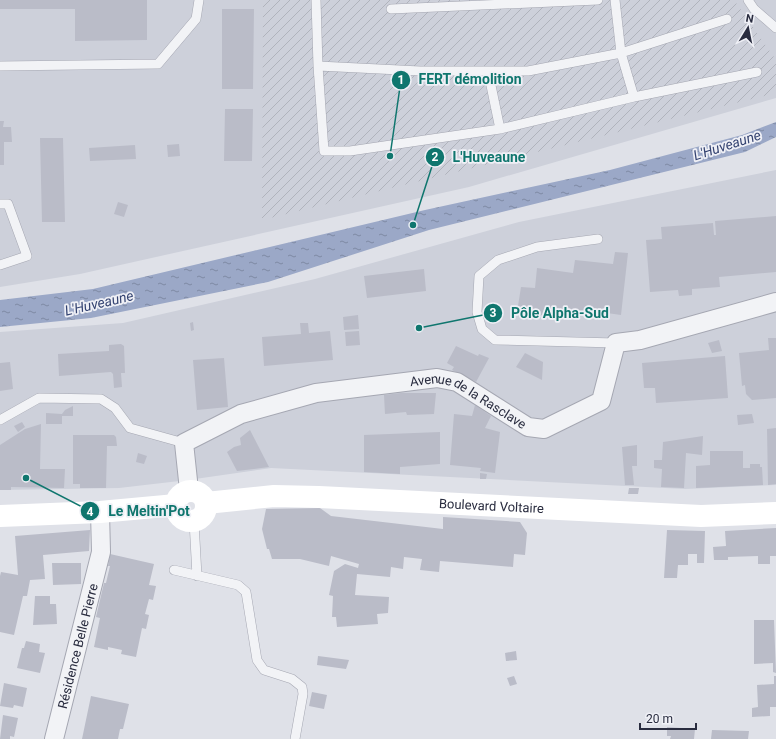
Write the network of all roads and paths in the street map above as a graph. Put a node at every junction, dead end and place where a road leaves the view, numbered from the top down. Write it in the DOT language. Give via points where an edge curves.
graph roads {
  1 [pos="199,0"];
  2 [pos="316,0"];
  3 [pos="598,0"];
  4 [pos="615,0"];
  5 [pos="748,0"];
  6 [pos="391,9"];
  7 [pos="727,18"];
  8 [pos="776,28"];
  9 [pos="621,53"];
  10 [pos="0,66"];
  11 [pos="318,66"];
  12 [pos="488,71"];
  13 [pos="757,72"];
  14 [pos="634,97"];
  15 [pos="500,129"];
  16 [pos="0,204"];
  17 [pos="598,239"];
  18 [pos="0,265"];
  19 [pos="776,302"];
  20 [pos="616,343"];
  21 [pos="0,420"];
  22 [pos="184,443"];
  23 [pos="182,498"];
  24 [pos="206,503"];
  25 [pos="100,512"];
  26 [pos="776,513"];
  27 [pos="0,516"];
  28 [pos="194,521"];
  29 [pos="174,570"];
  30 [pos="197,576"];
  31 [pos="54,739"];
  32 [pos="295,739"];
  1 -- 10 [label="lane" via="196,19 158,64"];
  2 -- 11 [label="lane"];
  3 -- 6 [label="lane"];
  4 -- 9 [label="lane"];
  5 -- 8 [label="lane" via="754,9"];
  7 -- 9 [label="lane"];
  9 -- 12 [label="lane" via="528,71"];
  9 -- 14 [label="lane"];
  11 -- 12 [label="lane"];
  11 -- 15 [label="lane" via="324,150 350,151"];
  12 -- 15 [label="lane"];
  13 -- 14 [label="lane"];
  14 -- 15 [label="lane"];
  16 -- 18 [label="lane" via="8,204 27,256"];
  17 -- 20 [label="lane" via="537,247 498,260 479,276 477,312 482,329 495,340"];
  19 -- 20 [label="street" via="640,340"];
  20 -- 22 [label="street, Avenue de la Rasclave" via="601,401 544,429 528,427 457,382 437,378 316,393 241,414"];
  21 -- 22 [label="lane" via="40,398 101,399 115,408 130,428"];
  22 -- 23 [label="street"];
  23 -- 24 [label="main road" via="198,492"];
  23 -- 25 [label="main road"];
  23 -- 28 [label="main road" via="181,517"];
  24 -- 26 [label="main road, Boulevard Voltaire" via="274,496 701,516"];
  24 -- 28 [label="main road" via="204,515"];
  25 -- 27 [label="main road"];
  25 -- 31 [label="street, Résidence Belle Pierre" via="100,552"];
  28 -- 30 [label="lane"];
  29 -- 30 [label="lane"];
  30 -- 32 [label="lane" via="238,585 246,592 257,660 264,670 292,679 302,687"];
}
